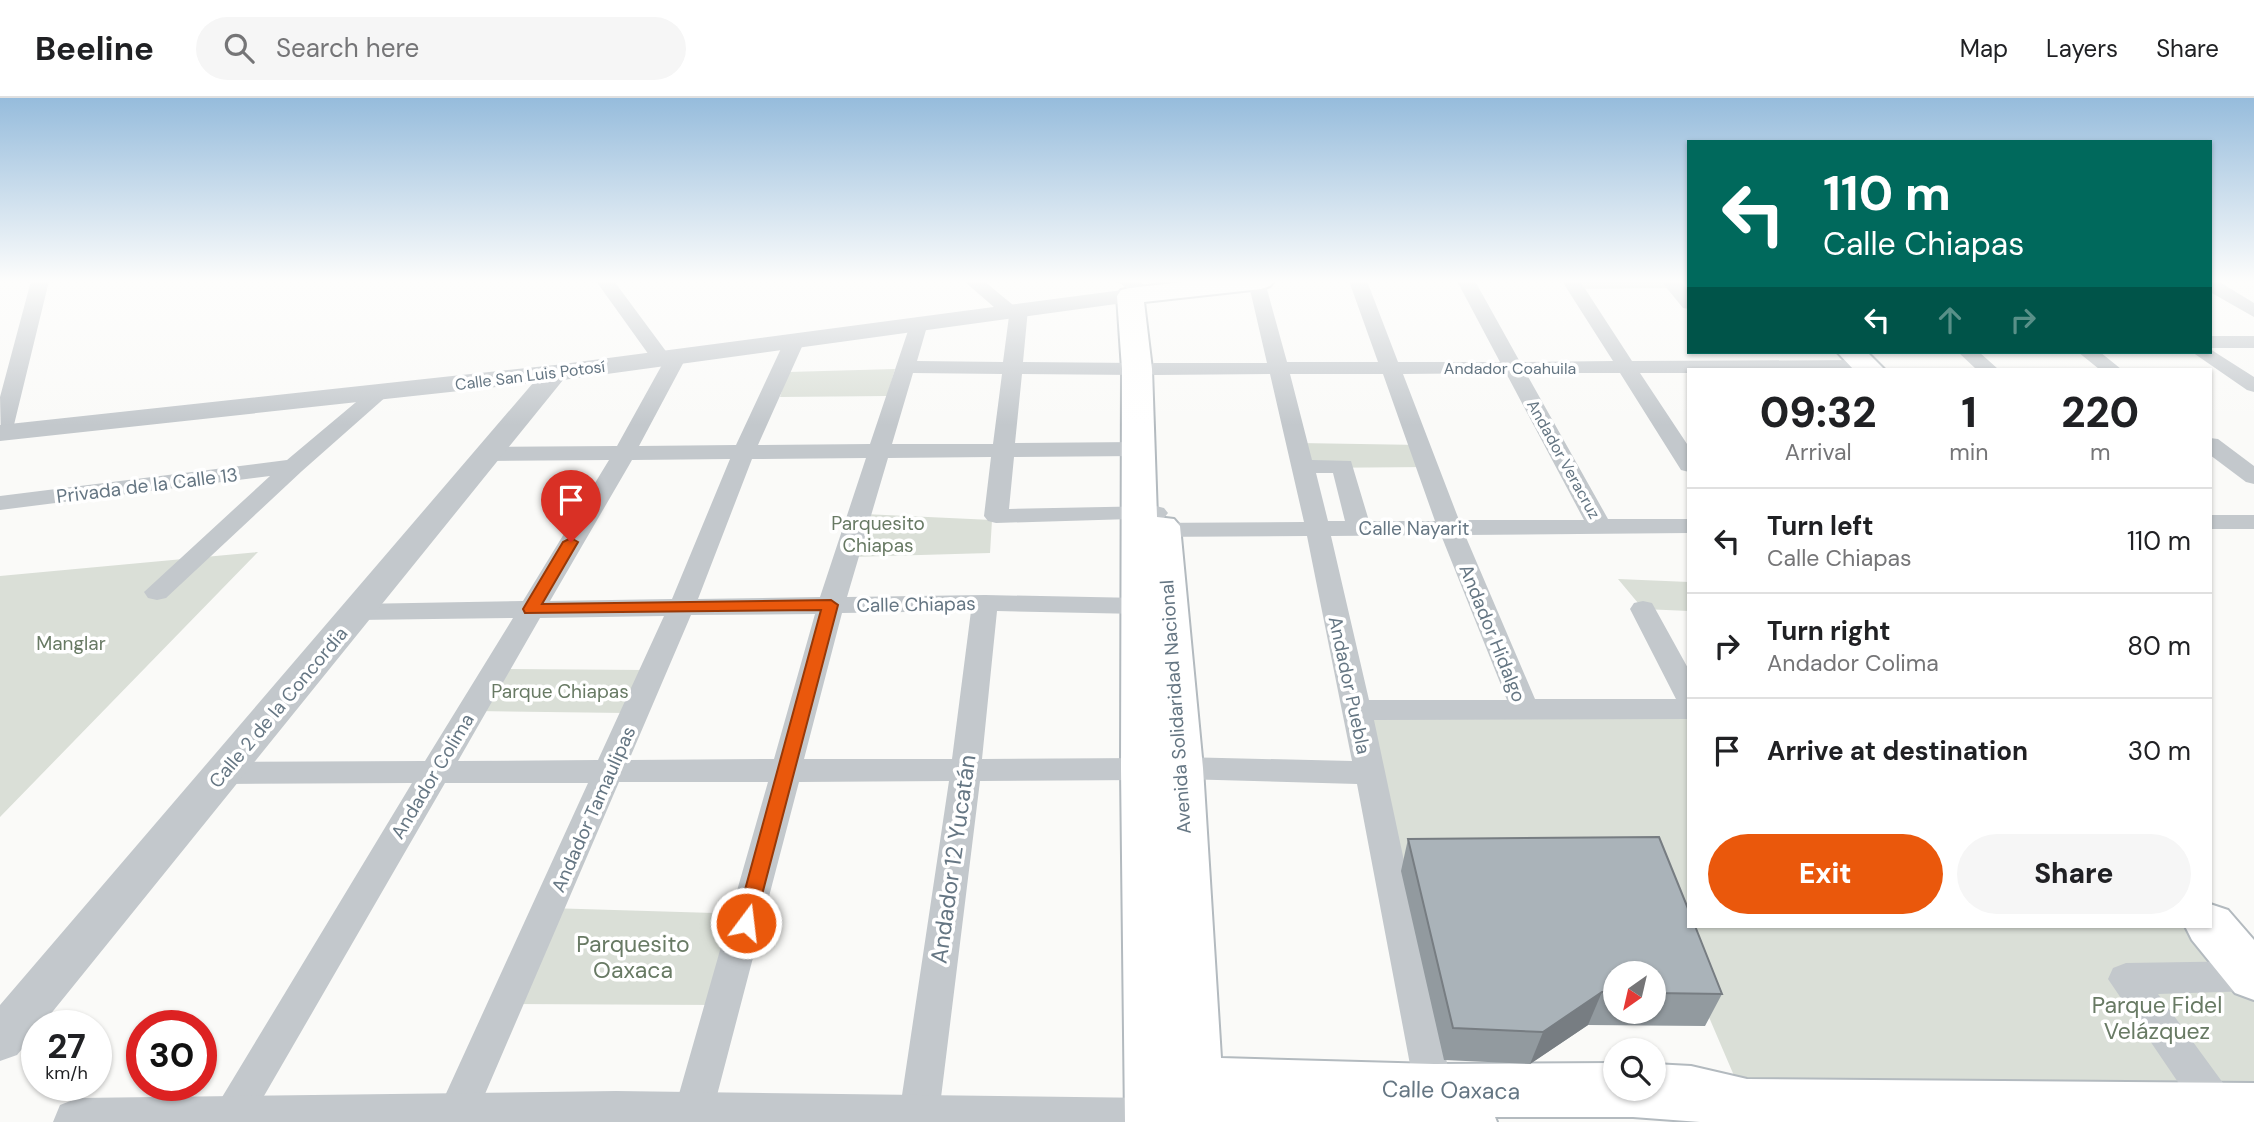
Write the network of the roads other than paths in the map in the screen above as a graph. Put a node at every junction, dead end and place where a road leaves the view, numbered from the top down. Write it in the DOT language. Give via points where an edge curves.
graph roads {
  1 [pos="28,329"];
  2 [pos="645,329"];
  3 [pos="877,329"];
  4 [pos="917,329"];
  5 [pos="1014,329"];
  6 [pos="1139,329"];
  7 [pos="1269,329"];
  8 [pos="1376,329"];
  9 [pos="1492,329"];
  10 [pos="1601,329"];
  11 [pos="795,340"];
  12 [pos="2212,342"];
  13 [pos="2254,342"];
  14 [pos="1970,354"];
  15 [pos="2091,354"];
  16 [pos="2205,354"];
  17 [pos="669,357"];
  18 [pos="1862,362"];
  19 [pos="1737,363"];
  20 [pos="905,367"];
  21 [pos="1013,368"];
  22 [pos="1514,368"];
  23 [pos="1626,368"];
  24 [pos="1987,368"];
  25 [pos="2110,368"];
  26 [pos="1145,369"];
  27 [pos="1280,369"];
  28 [pos="1392,369"];
  29 [pos="555,373"];
  30 [pos="2254,386"];
  31 [pos="381,391"];
  32 [pos="1,433"];
  33 [pos="2212,446"];
  34 [pos="1138,449"];
  35 [pos="1003,450"];
  36 [pos="744,451"];
  37 [pos="879,451"];
  38 [pos="488,454"];
  39 [pos="624,454"];
  40 [pos="1687,462"];
  41 [pos="294,466"];
  42 [pos="1302,467"];
  43 [pos="2254,477"];
  44 [pos="0,503"];
  45 [pos="1150,522"];
  46 [pos="2212,522"];
  47 [pos="2254,522"];
  48 [pos="1687,526"];
  49 [pos="1600,527"];
  50 [pos="1359,528"];
  51 [pos="1450,528"];
  52 [pos="1317,529"];
  53 [pos="157,592"];
  54 [pos="985,603"];
  55 [pos="831,605"];
  56 [pos="682,606"];
  57 [pos="1140,606"];
  58 [pos="531,609"];
  59 [pos="1643,609"];
  60 [pos="357,611"];
  61 [pos="1687,693"];
  62 [pos="1356,709"];
  63 [pos="1525,709"];
  64 [pos="1687,709"];
  65 [pos="1162,769"];
  66 [pos="965,770"];
  67 [pos="787,771"];
  68 [pos="610,772"];
  69 [pos="223,773"];
  70 [pos="434,773"];
  71 [pos="1369,773"];
  72 [pos="2212,927"];
  73 [pos="2254,976"];
  74 [pos="0,1040"];
  75 [pos="1175,1109"];
  76 [pos="1689,1109"];
  77 [pos="2237,1110"];
  78 [pos="1426,1114"];
  79 [pos="677,1118"];
  80 [pos="918,1119"];
  81 [pos="228,1120"];
  82 [pos="454,1120"];
  83 [pos="78,1122"];
  1 -- 32 [label="street"];
  2 -- 17 [label="street"];
  3 -- 11 [label="street, Calle San Luis Potosí"];
  4 -- 20 [label="street"];
  5 -- 21 [label="street"];
  6 -- 26 [label="main road, Avenida Solidaridad Nacional"];
  7 -- 27 [label="street, Andador Puebla"];
  8 -- 28 [label="street, Andador Hidalgo"];
  9 -- 22 [label="street, Andador Veracruz"];
  10 -- 23 [label="street"];
  11 -- 17 [label="street, Calle San Luis Potosí"];
  11 -- 36 [label="street, Andador Tamaulipas"];
  12 -- 13 [label="street"];
  14 -- 24 [label="street"];
  15 -- 25 [label="street"];
  16 -- 30 [label="street"];
  17 -- 29 [label="street, Calle San Luis Potosí"];
  17 -- 39 [label="street, Andador Colima"];
  18 -- 19 [label="street, Andador Coahuila"];
  19 -- 23 [label="street, Andador Coahuila"];
  20 -- 21 [label="street, Andador Coahuila"];
  20 -- 37 [label="street"];
  21 -- 26 [label="street, Andador Coahuila"];
  21 -- 35 [label="street"];
  22 -- 23 [label="street, Andador Coahuila"];
  22 -- 28 [label="street, Andador Coahuila"];
  22 -- 49 [label="street, Andador Veracruz"];
  23 -- 40 [label="street"];
  26 -- 27 [label="street, Andador Coahuila"];
  26 -- 34 [label="main road, Avenida Solidaridad Nacional"];
  26 -- 45 [label="main road, Avenida Solidaridad Nacional"];
  27 -- 28 [label="street, Andador Coahuila"];
  27 -- 42 [label="street, Andador Puebla"];
  28 -- 51 [label="street, Andador Hidalgo"];
  29 -- 31 [label="street, Calle San Luis Potosí"];
  29 -- 38 [label="street, Calle 2 de la Concordia"];
  31 -- 32 [label="street, Calle San Luis Potosí"];
  31 -- 41 [label="street"];
  33 -- 43 [label="street"];
  34 -- 35 [label="street"];
  34 -- 45 [label="main road, Avenida Solidaridad Nacional"];
  35 -- 37 [label="street"];
  35 -- 45 [label="street, Calle Nayarit" via="996,516"];
  36 -- 37 [label="street"];
  36 -- 39 [label="street"];
  36 -- 56 [label="street, Andador Tamaulipas"];
  37 -- 55 [label="street"];
  38 -- 39 [label="street"];
  38 -- 60 [label="street, Calle 2 de la Concordia"];
  39 -- 58 [label="street, Andador Colima"];
  41 -- 44 [label="street, Privada de la Calle 13"];
  41 -- 53 [label="street"];
  42 -- 50 [label="street" via="1343,466"];
  42 -- 52 [label="street, Andador Puebla"];
  45 -- 52 [label="street, Calle Nayarit"];
  45 -- 57 [label="main road, Avenida Solidaridad Nacional"];
  45 -- 65 [label="main road, Avenida Solidaridad Nacional"];
  46 -- 47 [label="street"];
  48 -- 49 [label="street, Calle Nayarit"];
  49 -- 51 [label="street, Calle Nayarit"];
  50 -- 51 [label="street, Calle Nayarit"];
  50 -- 52 [label="street, Calle Nayarit"];
  51 -- 63 [label="street, Andador Hidalgo"];
  52 -- 62 [label="street, Andador Puebla"];
  54 -- 55 [label="street, Calle Chiapas"];
  54 -- 57 [label="street, Calle Chiapas"];
  54 -- 66 [label="street, Andador 12 Yucatán"];
  55 -- 56 [label="street, Calle Chiapas"];
  55 -- 67 [label="street"];
  56 -- 58 [label="street, Calle Chiapas"];
  56 -- 68 [label="street, Andador Tamaulipas"];
  57 -- 65 [label="main road, Avenida Solidaridad Nacional"];
  58 -- 60 [label="street, Calle Chiapas"];
  58 -- 70 [label="street, Andador Colima"];
  59 -- 61 [label="street"];
  60 -- 69 [label="street, Calle 2 de la Concordia"];
  62 -- 63 [label="street"];
  62 -- 71 [label="street, Andador Puebla"];
  63 -- 64 [label="street"];
  65 -- 66 [label="street"];
  65 -- 71 [label="street"];
  65 -- 75 [label="main road, Avenida Solidaridad Nacional"];
  66 -- 67 [label="street"];
  66 -- 80 [label="street, Andador 12 Yucatán"];
  67 -- 68 [label="street"];
  67 -- 79 [label="street"];
  68 -- 70 [label="street"];
  68 -- 82 [label="street, Andador Tamaulipas"];
  69 -- 70 [label="street"];
  69 -- 74 [label="street, Calle 2 de la Concordia"];
  70 -- 81 [label="street, Andador Colima"];
  71 -- 78 [label="street, Andador Puebla"];
  72 -- 73 [label="main road"];
  73 -- 77 [label="street" via="2126,979"];
  75 -- 78 [label="main road, Calle Oaxaca"];
  75 -- 80 [label="street, Calle Oaxaca"];
  76 -- 77 [label="main road, Calle Oaxaca"];
  76 -- 78 [label="main road, Calle Oaxaca"];
  79 -- 80 [label="street, Calle Oaxaca"];
  79 -- 82 [label="street, Calle Oaxaca"];
  81 -- 82 [label="street, Calle Oaxaca"];
  81 -- 83 [label="street, Calle Oaxaca"];
}
